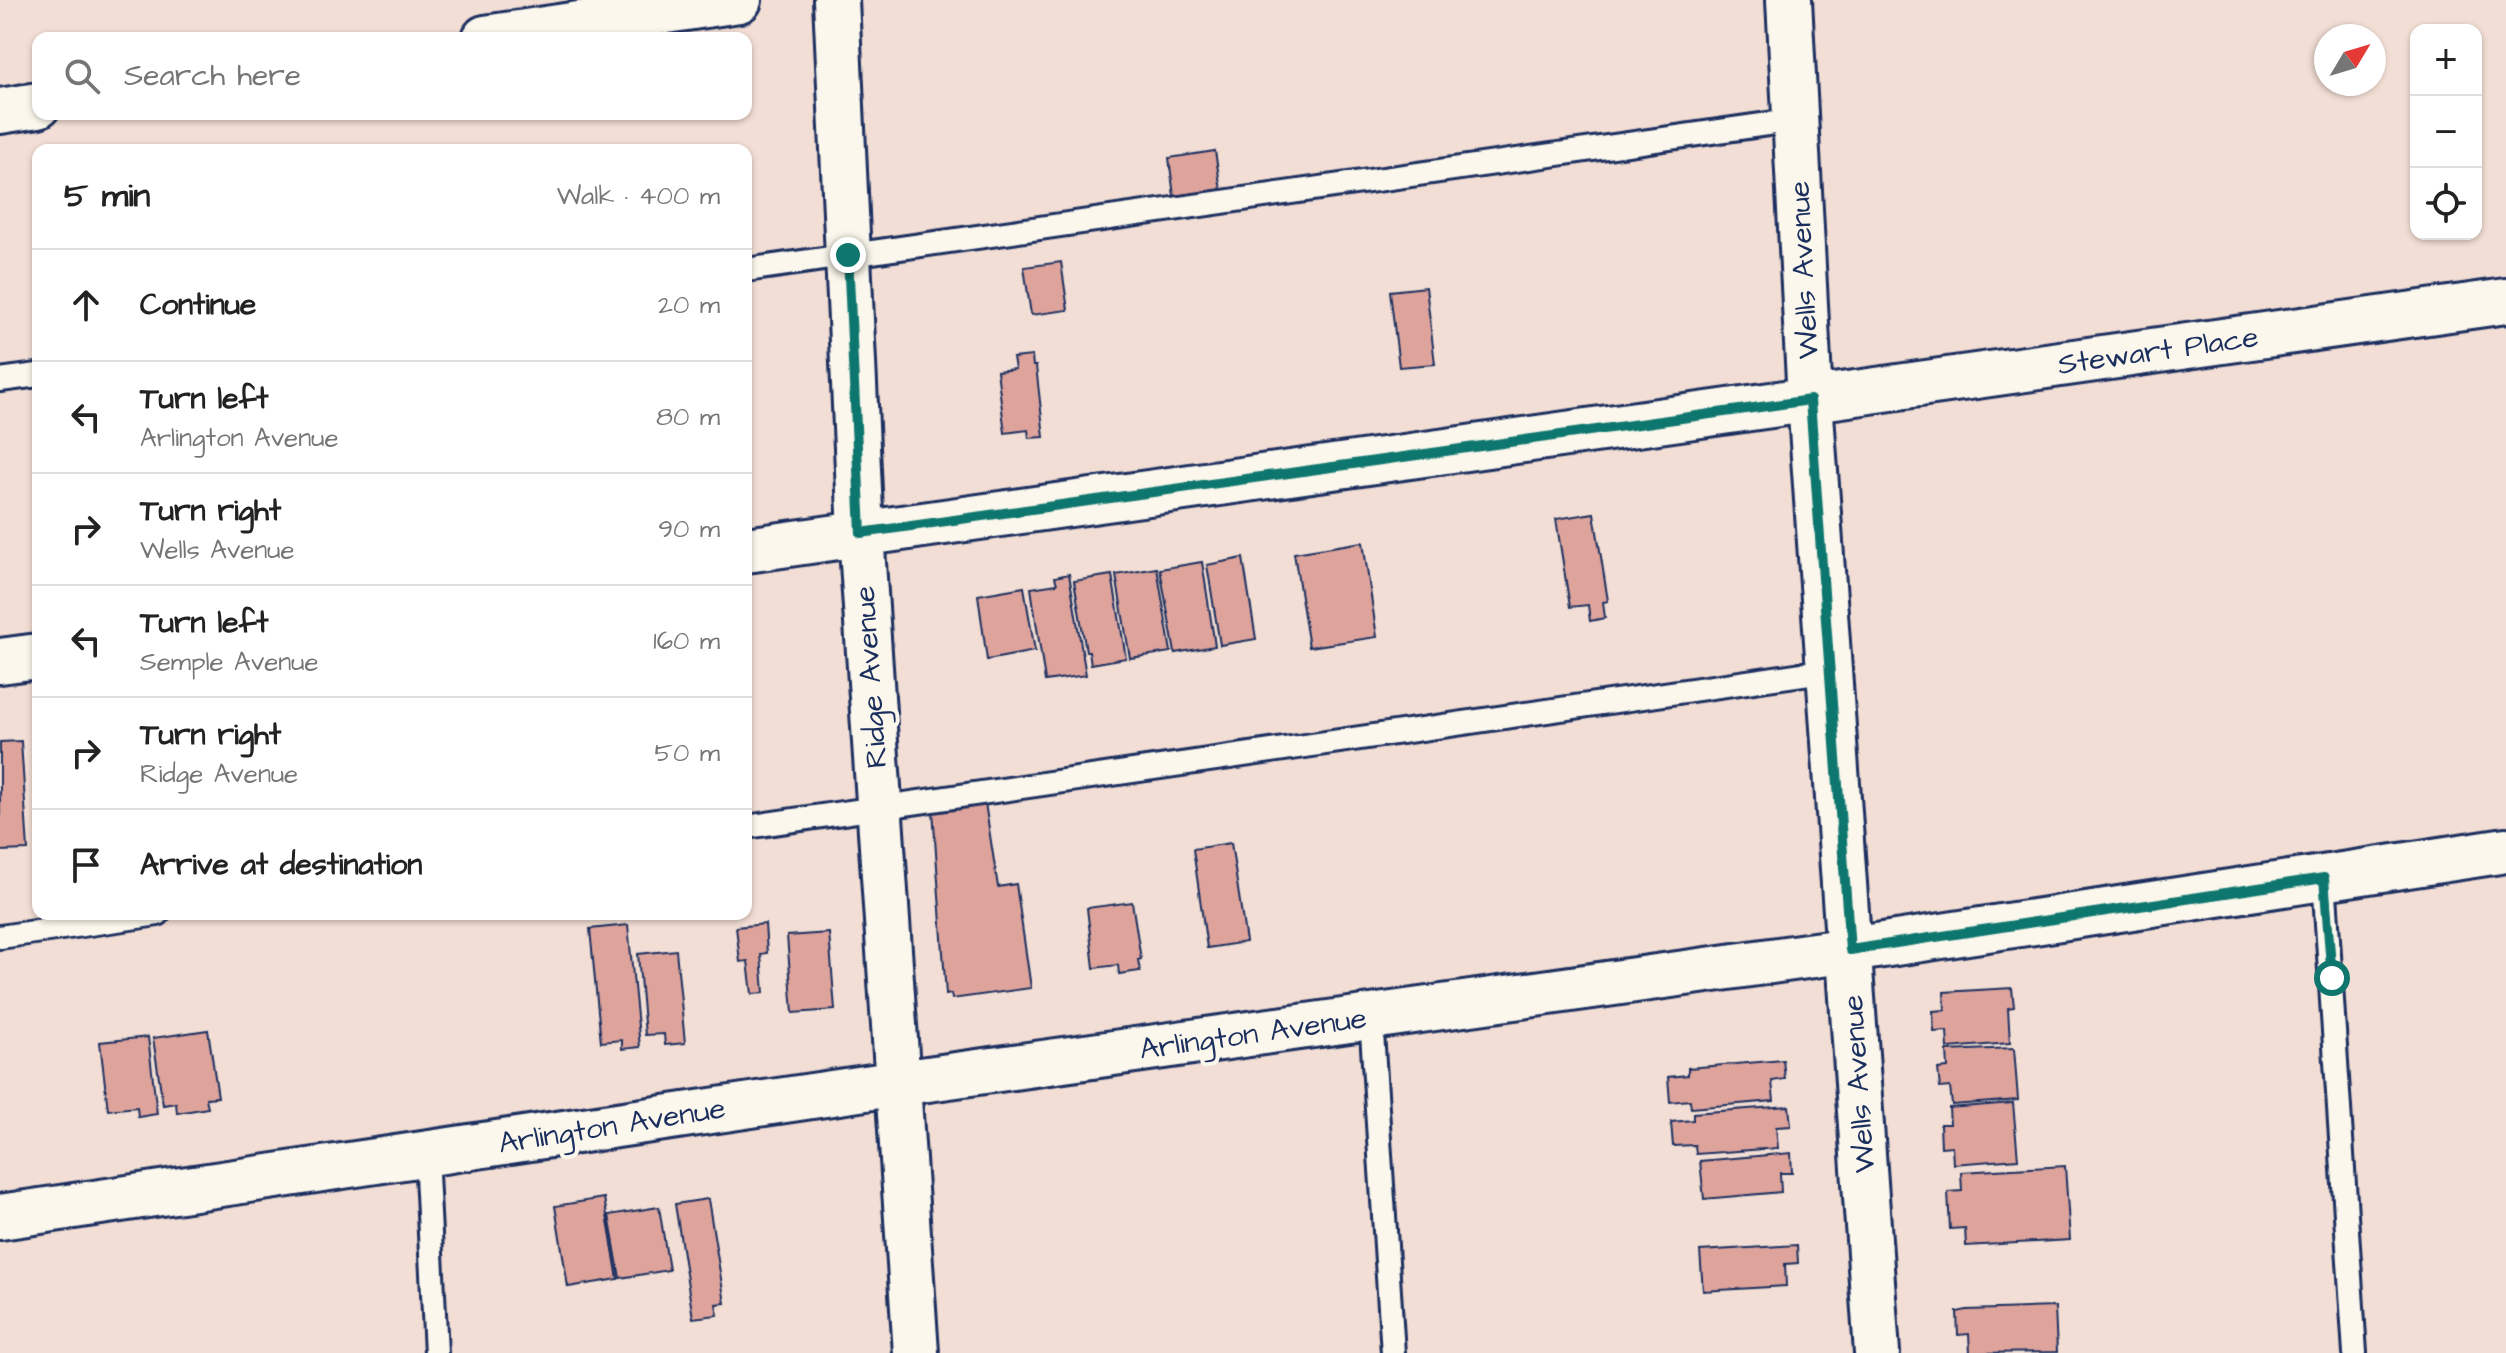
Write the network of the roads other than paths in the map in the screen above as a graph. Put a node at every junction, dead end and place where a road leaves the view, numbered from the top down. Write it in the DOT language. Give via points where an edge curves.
graph roads {
  1 [pos="739,0"];
  2 [pos="836,0"];
  3 [pos="1789,0"];
  4 [pos="525,32"];
  5 [pos="32,106"];
  6 [pos="0,111"];
  7 [pos="1796,120"];
  8 [pos="848,255"];
  9 [pos="752,269"];
  10 [pos="2506,301"];
  11 [pos="32,376"];
  12 [pos="0,380"];
  13 [pos="1810,400"];
  14 [pos="861,533"];
  15 [pos="752,549"];
  16 [pos="32,657"];
  17 [pos="0,661"];
  18 [pos="1830,670"];
  19 [pos="880,807"];
  20 [pos="752,826"];
  21 [pos="2506,850"];
  22 [pos="2324,878"];
  23 [pos="117,920"];
  24 [pos="0,937"];
  25 [pos="1850,950"];
  26 [pos="1371,1017"];
  27 [pos="899,1083"];
  28 [pos="426,1154"];
  29 [pos="0,1217"];
  30 [pos="436,1353"];
  31 [pos="916,1353"];
  32 [pos="1393,1353"];
  33 [pos="1877,1353"];
  34 [pos="2355,1353"];
  1 -- 4 [label="street"];
  2 -- 8 [label="street, Ridge Avenue"];
  3 -- 7 [label="street, Wells Avenue"];
  5 -- 6 [label="street"];
  7 -- 8 [label="lane"];
  7 -- 13 [label="street, Wells Avenue"];
  8 -- 9 [label="lane"];
  8 -- 14 [label="street, Ridge Avenue"];
  10 -- 13 [label="street, Stewart Place"];
  11 -- 12 [label="lane"];
  13 -- 14 [label="street, Stewart Place"];
  13 -- 18 [label="street, Wells Avenue"];
  14 -- 15 [label="street, Stewart Place"];
  14 -- 19 [label="street, Ridge Avenue"];
  16 -- 17 [label="street"];
  18 -- 19 [label="lane"];
  18 -- 25 [label="street, Wells Avenue"];
  19 -- 20 [label="lane"];
  19 -- 27 [label="street, Ridge Avenue"];
  21 -- 22 [label="street, Arlington Avenue"];
  22 -- 25 [label="street, Arlington Avenue"];
  22 -- 34 [label="lane"];
  23 -- 24 [label="lane"];
  25 -- 26 [label="street, Arlington Avenue"];
  25 -- 33 [label="street, Wells Avenue"];
  26 -- 27 [label="street, Arlington Avenue"];
  26 -- 32 [label="lane"];
  27 -- 28 [label="street, Arlington Avenue"];
  27 -- 31 [label="street, Ridge Avenue"];
  28 -- 29 [label="street, Arlington Avenue"];
  28 -- 30 [label="lane"];
}
